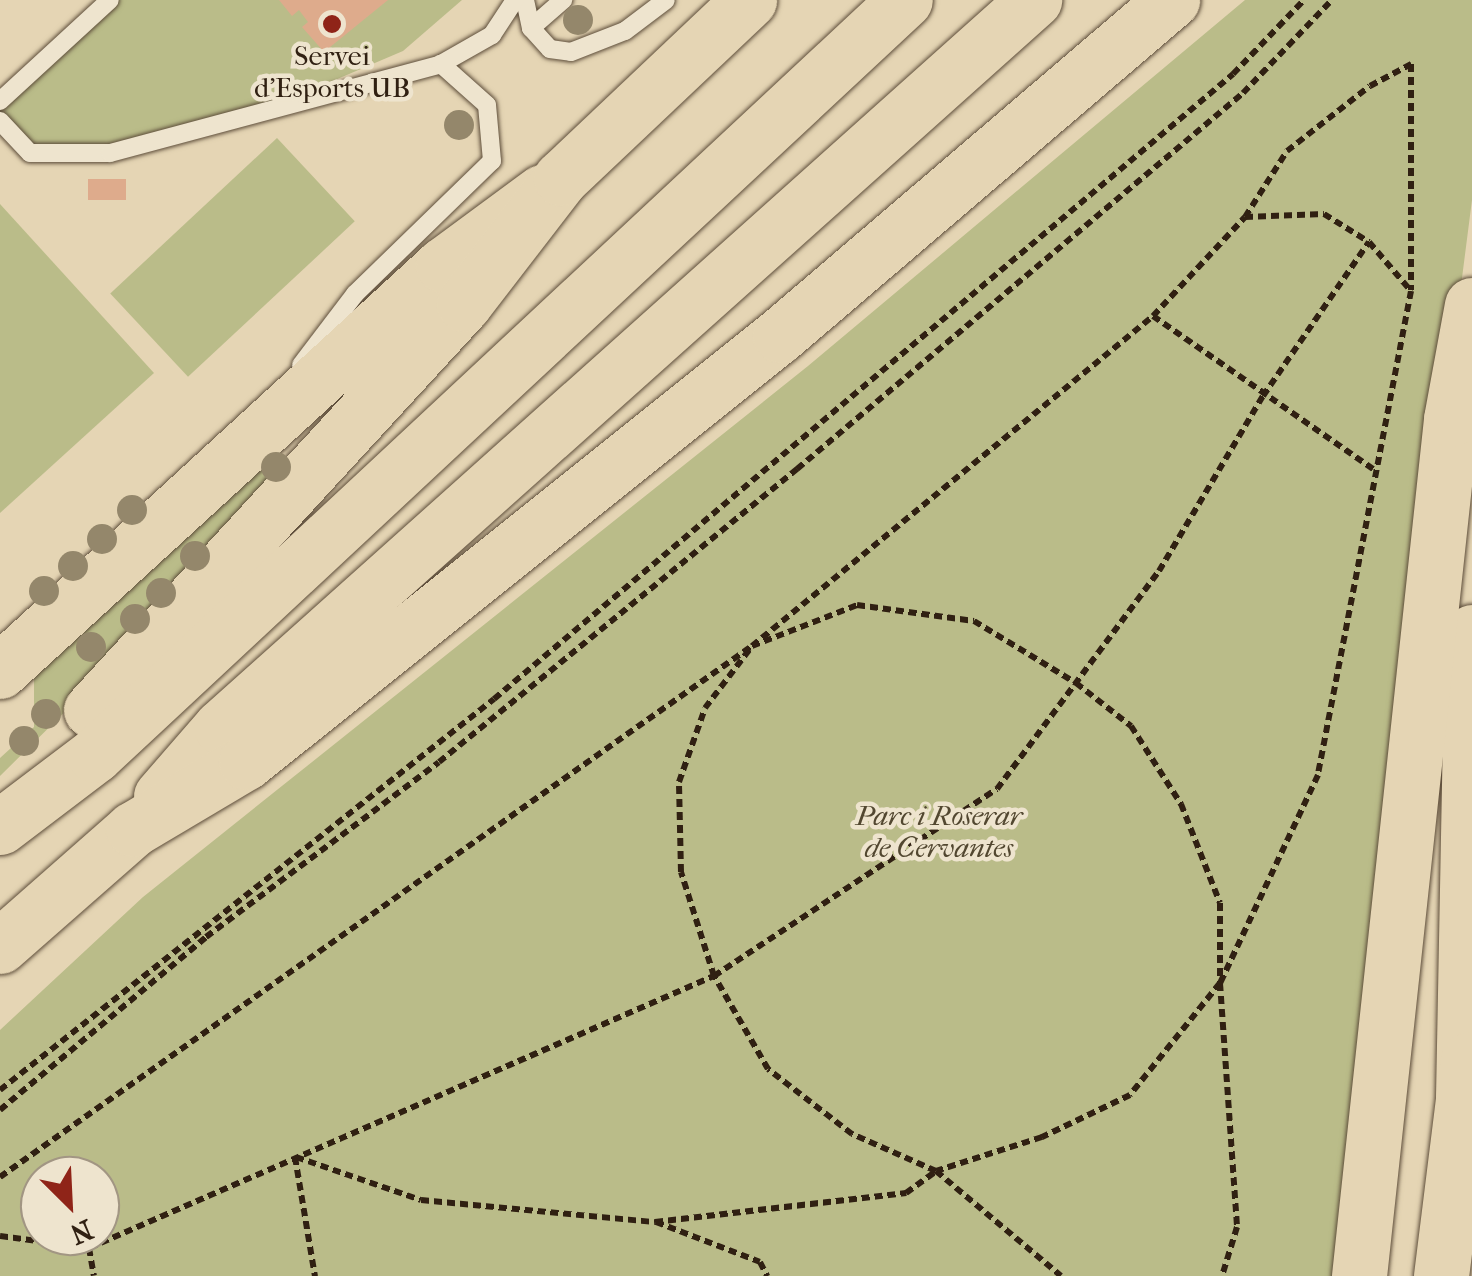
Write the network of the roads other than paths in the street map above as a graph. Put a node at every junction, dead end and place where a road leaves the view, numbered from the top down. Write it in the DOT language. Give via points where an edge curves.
graph roads {
  1 [pos="110,0"];
  2 [pos="514,0"];
  3 [pos="525,0"];
  4 [pos="562,0"];
  5 [pos="666,0"];
  6 [pos="749,0"];
  7 [pos="905,0"];
  8 [pos="1034,0"];
  9 [pos="1172,0"];
  10 [pos="530,28"];
  11 [pos="441,64"];
  12 [pos="0,101"];
  13 [pos="0,121"];
  14 [pos="561,178"];
  15 [pos="1472,305"];
  16 [pos="255,437"];
  17 [pos="1472,632"];
  18 [pos="0,670"];
  19 [pos="0,827"];
  20 [pos="133,829"];
  21 [pos="0,946"];
  22 [pos="1472,1027"];
  23 [pos="1463,1097"];
  24 [pos="1360,1276"];
  25 [pos="1441,1276"];
  1 -- 12 [label="lane"];
  2 -- 11 [label="lane" via="492,35"];
  3 -- 10 [label="lane"];
  4 -- 10 [label="lane"];
  5 -- 10 [label="lane" via="626,31 571,52 550,48"];
  6 -- 14 [label="main road"];
  7 -- 19 [label="main road" via="95,755"];
  8 -- 20 [label="main road" via="221,726"];
  9 -- 20 [label="main road" via="780,334 276,739"];
  11 -- 13 [label="lane" via="110,153 30,153"];
  11 -- 16 [label="lane" via="487,105 492,161 332,321"];
  14 -- 16 [label="main road" via="443,265"];
  14 -- 19 [label="main road" via="464,304 72,729"];
  15 -- 24 [label="main road" via="1451,419"];
  16 -- 18 [label="main road"];
  17 -- 23 [label="main road"];
  20 -- 21 [label="main road"];
  22 -- 23 [label="main road"];
  23 -- 25 [label="main road"];
}
